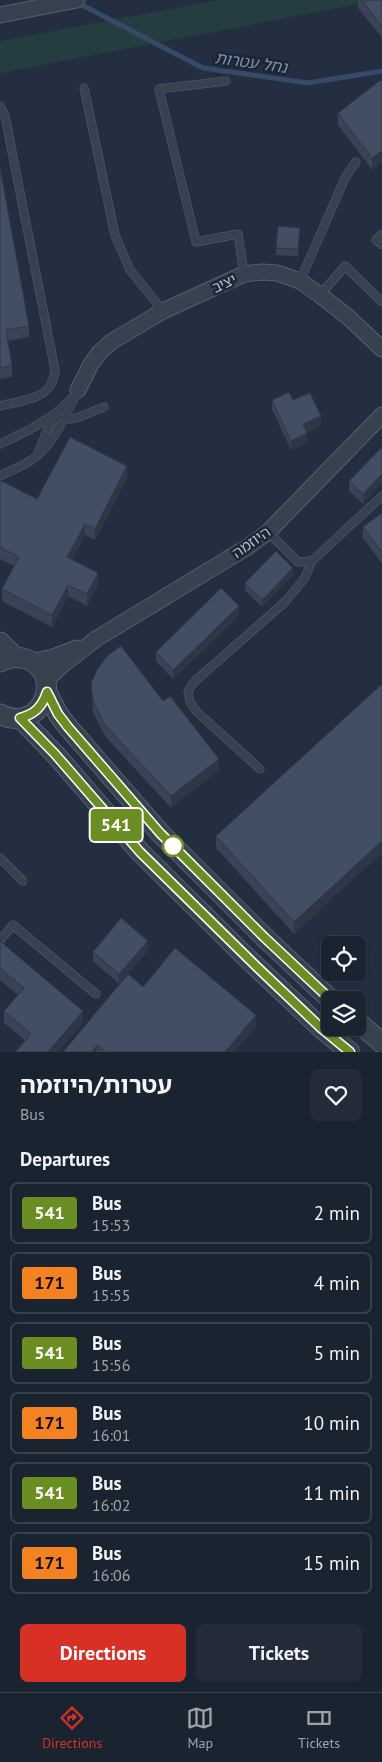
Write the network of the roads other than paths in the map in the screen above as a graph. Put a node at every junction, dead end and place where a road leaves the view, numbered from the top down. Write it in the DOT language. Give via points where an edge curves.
graph roads {
  1 [pos="77,0"];
  2 [pos="0,15"];
  3 [pos="226,81"];
  4 [pos="84,88"];
  5 [pos="0,106"];
  6 [pos="356,162"];
  7 [pos="382,234"];
  8 [pos="382,245"];
  9 [pos="244,274"];
  10 [pos="300,282"];
  11 [pos="320,295"];
  12 [pos="382,302"];
  13 [pos="164,311"];
  14 [pos="382,349"];
  15 [pos="78,390"];
  16 [pos="0,406"];
  17 [pos="104,407"];
  18 [pos="382,415"];
  19 [pos="52,416"];
  20 [pos="63,420"];
  21 [pos="0,444"];
  22 [pos="37,456"];
  23 [pos="0,476"];
  24 [pos="382,496"];
  25 [pos="268,532"];
  26 [pos="312,561"];
  27 [pos="96,639"];
  28 [pos="0,642"];
  29 [pos="16,660"];
  30 [pos="47,686"];
  31 [pos="0,714"];
  32 [pos="20,718"];
  33 [pos="260,769"];
  34 [pos="0,858"];
  35 [pos="23,881"];
  36 [pos="0,940"];
  37 [pos="322,991"];
  38 [pos="96,994"];
  39 [pos="366,1029"];
  40 [pos="382,1043"];
  41 [pos="343,1050"];
  1 -- 2 [label="street"];
  3 -- 9 [label="lane" via="159,90 196,242 238,234"];
  4 -- 13 [label="lane" via="115,235 130,270"];
  5 -- 16 [label="lane" via="5,116 55,370 54,381 44,393"];
  6 -- 10 [label="lane" via="345,178"];
  7 -- 8 [label="lane" via="376,240"];
  9 -- 10 [label="street, יציב" via="277,273"];
  9 -- 13 [label="street, יציב"];
  10 -- 11 [label="street, יציב"];
  11 -- 12 [label="lane" via="345,266"];
  11 -- 14 [label="street, יציב"];
  13 -- 15 [label="street, יציב" via="111,342 99,353"];
  15 -- 19 [label="lane"];
  15 -- 20 [label="lane"];
  17 -- 20 [label="lane" via="81,418"];
  18 -- 25 [label="street, היוזמה"];
  19 -- 21 [label="lane"];
  19 -- 22 [label="lane"];
  20 -- 22 [label="lane" via="52,440"];
  22 -- 23 [label="lane"];
  24 -- 26 [label="lane"];
  25 -- 26 [label="lane" via="298,562"];
  25 -- 27 [label="street, היוזמה"];
  26 -- 33 [label="lane" via="304,579 285,602 188,691 197,712"];
  27 -- 29 [label="street, היוזמה" via="53,657"];
  27 -- 30 [label="street, היוזמה" via="61,666"];
  28 -- 29 [label="street"];
  29 -- 30 [label="street" via="44,673"];
  30 -- 32 [label="street" via="38,710"];
  30 -- 37 [label="street" via="58,714 160,833"];
  31 -- 32 [label="street"];
  32 -- 41 [label="street" via="140,852"];
  34 -- 35 [label="lane"];
  36 -- 38 [label="lane" via="13,925"];
  39 -- 40 [label="street"];
}
